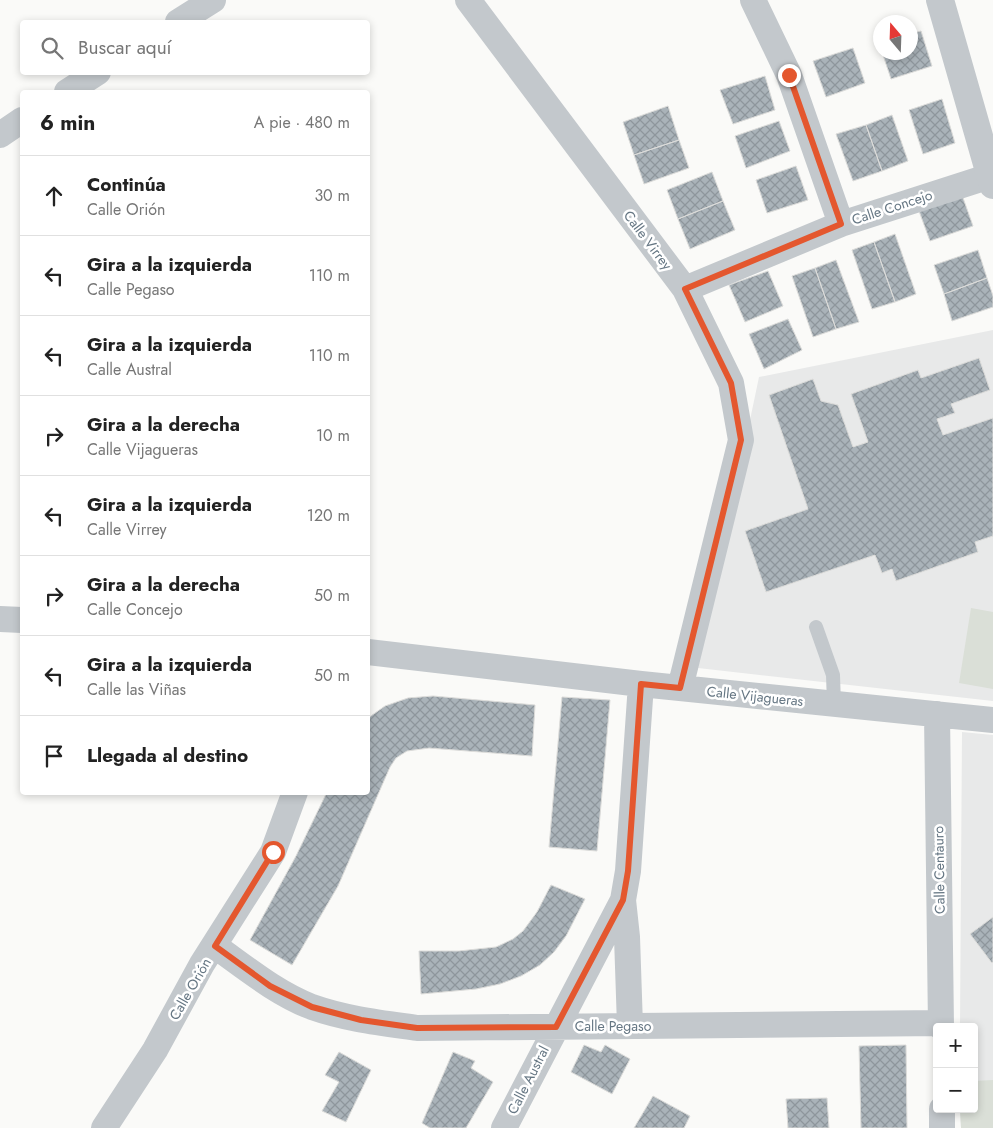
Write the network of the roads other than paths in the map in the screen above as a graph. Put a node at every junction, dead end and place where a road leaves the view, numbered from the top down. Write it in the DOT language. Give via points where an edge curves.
graph roads {
  1 [pos="213,0"];
  2 [pos="468,0"];
  3 [pos="753,0"];
  4 [pos="940,0"];
  5 [pos="181,20"];
  6 [pos="93,75"];
  7 [pos="70,90"];
  8 [pos="20,121"];
  9 [pos="0,134"];
  10 [pos="992,180"];
  11 [pos="841,224"];
  12 [pos="685,289"];
  13 [pos="0,619"];
  14 [pos="20,620"];
  15 [pos="816,627"];
  16 [pos="370,652"];
  17 [pos="641,684"];
  18 [pos="680,688"];
  19 [pos="834,704"];
  20 [pos="938,714"];
  21 [pos="993,720"];
  22 [pos="294,795"];
  23 [pos="623,900"];
  24 [pos="215,946"];
  25 [pos="941,1023"];
  26 [pos="933,1025"];
  27 [pos="630,1026"];
  28 [pos="556,1027"];
  29 [pos="942,1113"];
  30 [pos="104,1128"];
  31 [pos="504,1128"];
  32 [pos="942,1128"];
  1 -- 5 [label="street"];
  2 -- 12 [label="street, Calle Virrey"];
  3 -- 11 [label="street" via="789,75"];
  4 -- 10 [label="street"];
  6 -- 7 [label="street"];
  8 -- 9 [label="street"];
  10 -- 11 [label="street, Calle Concejo"];
  11 -- 12 [label="street, Calle Concejo"];
  12 -- 18 [label="street, Calle Virrey" via="731,383 741,440"];
  13 -- 14 [label="street"];
  15 -- 19 [label="lane" via="833,675"];
  16 -- 17 [label="street, Calle Vijagueras"];
  17 -- 18 [label="street, Calle Vijagueras"];
  17 -- 23 [label="street, Calle Austral" via="628,871"];
  18 -- 19 [label="street, Calle Vijagueras"];
  19 -- 20 [label="street, Calle Vijagueras"];
  20 -- 21 [label="street, Calle Vijagueras"];
  20 -- 25 [label="street, Calle Centauro"];
  22 -- 24 [label="street, Calle Orión" via="273,852"];
  23 -- 27 [label="street, Calle Austral"];
  23 -- 28 [label="street, Calle Austral"];
  24 -- 28 [label="street, Calle Pegaso" via="270,986 312,1007 361,1020 417,1028"];
  24 -- 30 [label="street, Calle Orión" via="155,1050"];
  26 -- 27 [label="street, Calle Pegaso"];
  27 -- 28 [label="street, Calle Pegaso"];
  28 -- 31 [label="street, Calle Austral"];
  29 -- 32 [label="street"];
}
